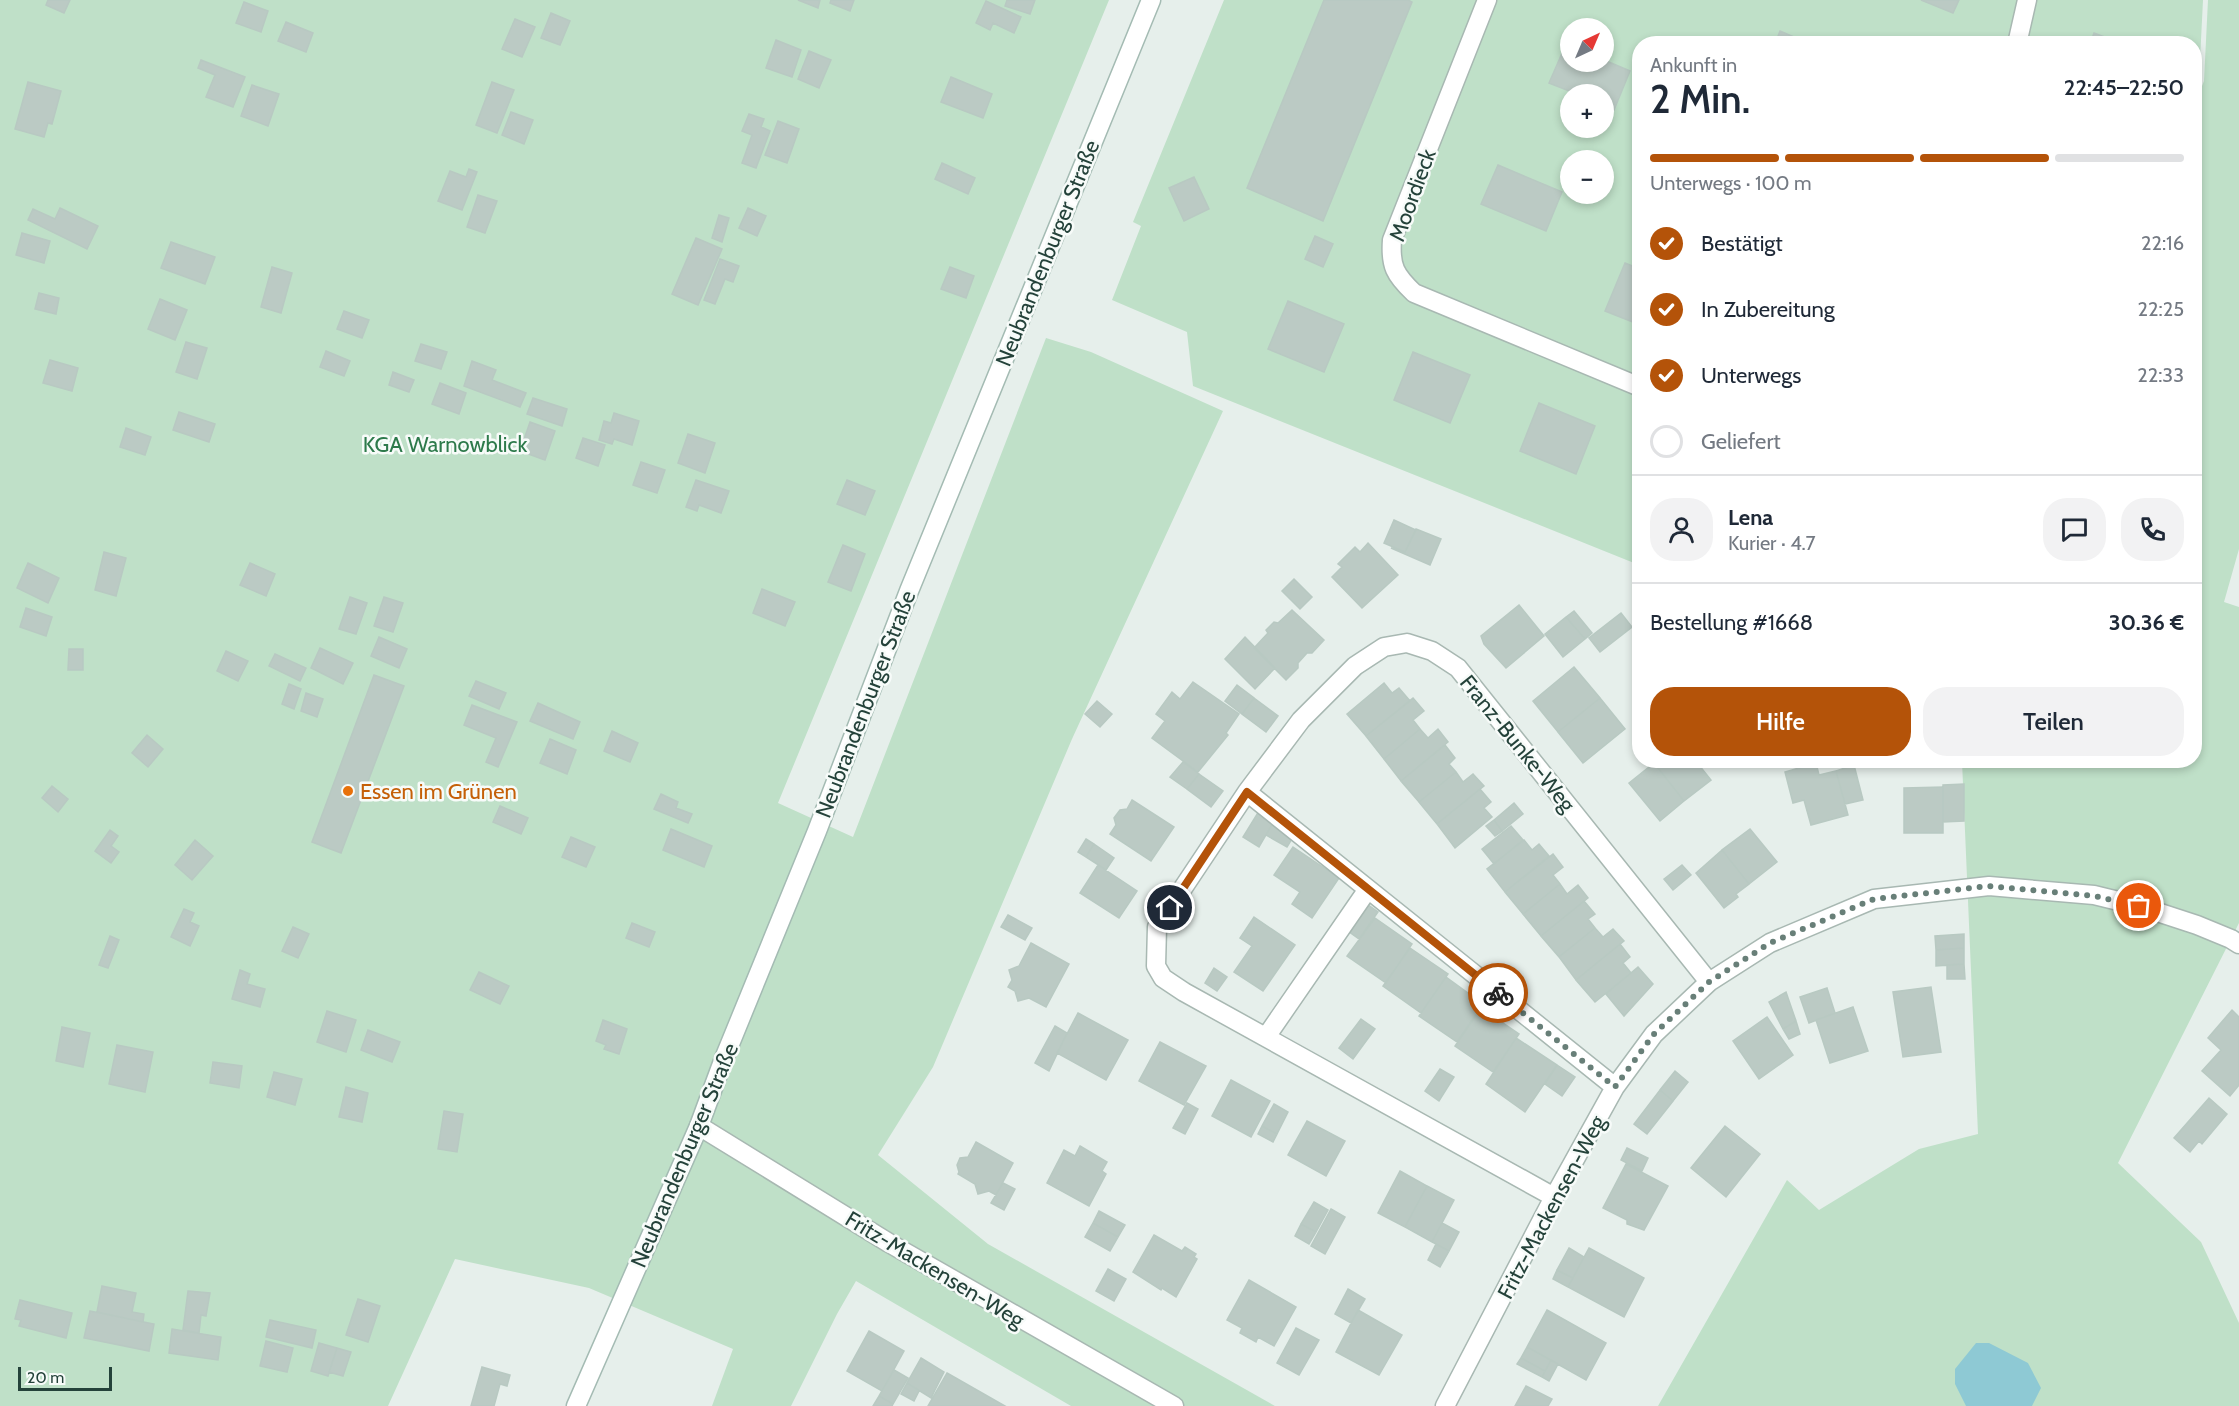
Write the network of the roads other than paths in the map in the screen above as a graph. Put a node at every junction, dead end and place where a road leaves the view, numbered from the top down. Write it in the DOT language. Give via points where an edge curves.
graph roads {
  1 [pos="1151,0"];
  2 [pos="1487,0"];
  3 [pos="2027,0"];
  4 [pos="2019,36"];
  5 [pos="1632,384"];
  6 [pos="1247,792"];
  7 [pos="1368,889"];
  8 [pos="2239,944"];
  9 [pos="1709,982"];
  10 [pos="1266,1037"];
  11 [pos="1615,1087"];
  12 [pos="699,1126"];
  13 [pos="1554,1197"];
  14 [pos="576,1406"];
  15 [pos="1174,1406"];
  16 [pos="1445,1406"];
  1 -- 12 [label="street, Neubrandenburger Straße" via="909,591"];
  2 -- 5 [label="street, Moordieck" via="1392,240 1391,256 1397,276 1414,293"];
  3 -- 4 [label="street"];
  6 -- 7 [label="street"];
  6 -- 9 [label="street, Franz-Bunke-Weg" via="1301,720 1355,666 1384,647 1407,643 1432,651 1458,668"];
  6 -- 10 [label="street, Franz-Bunke-Weg" via="1157,927 1156,966 1175,987"];
  7 -- 10 [label="street"];
  7 -- 11 [label="street"];
  8 -- 9 [label="street, Fritz-Mackensen-Weg" via="2197,925 2105,898 1989,886 1874,899 1770,943"];
  9 -- 11 [label="street, Fritz-Mackensen-Weg" via="1654,1034"];
  10 -- 13 [label="street, Franz-Bunke-Weg"];
  11 -- 13 [label="street, Fritz-Mackensen-Weg"];
  12 -- 14 [label="street, Neubrandenburger Straße"];
  12 -- 15 [label="street, Fritz-Mackensen-Weg" via="898,1248"];
  13 -- 16 [label="street, Fritz-Mackensen-Weg"];
}
